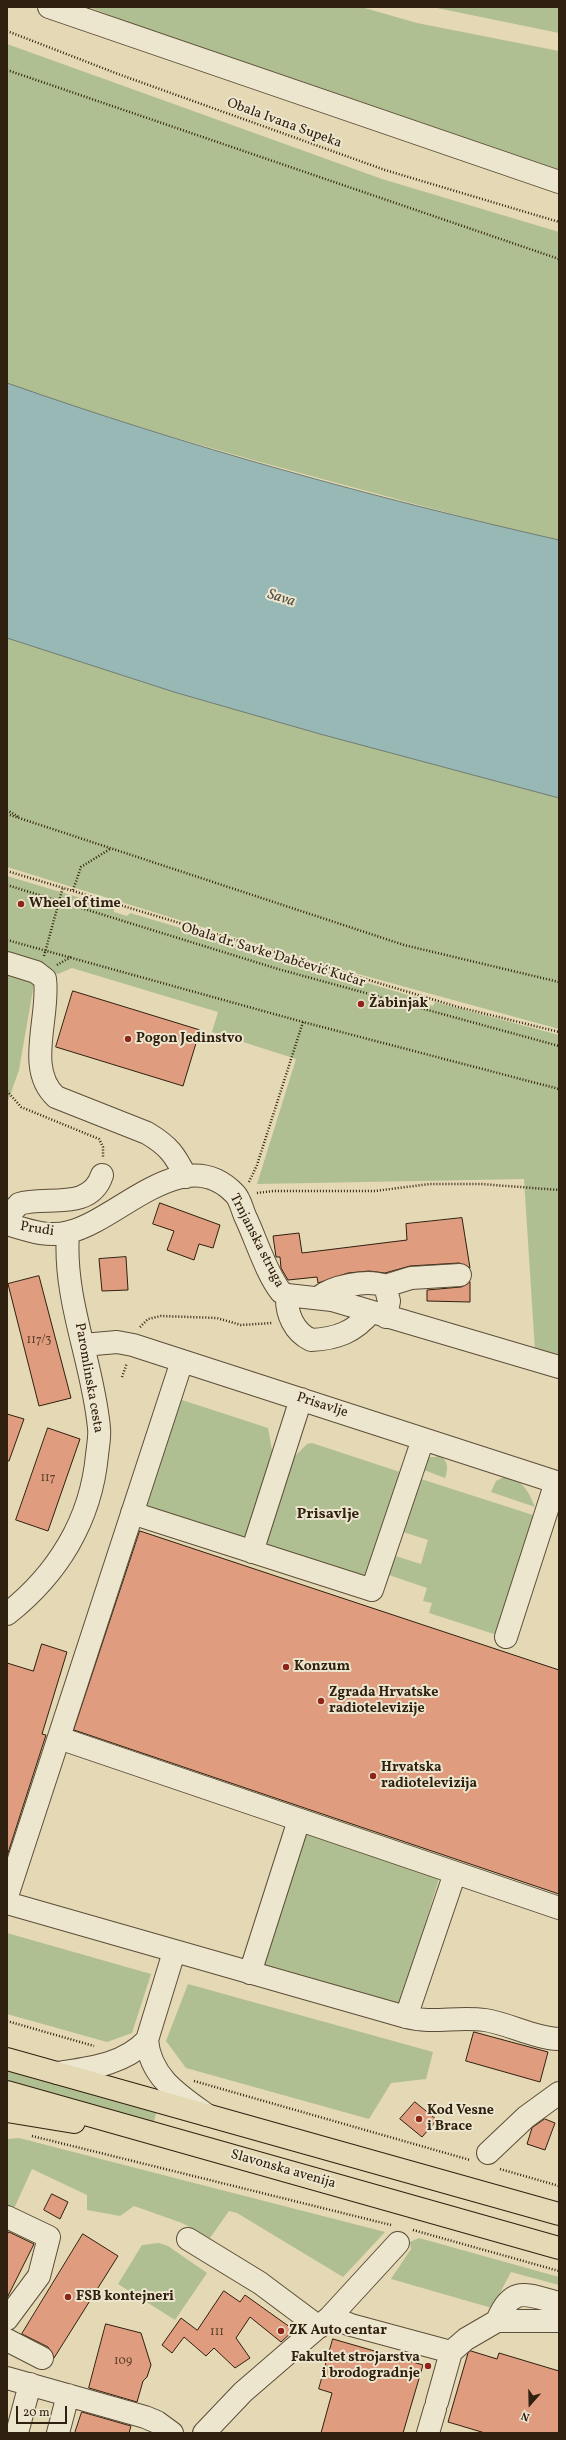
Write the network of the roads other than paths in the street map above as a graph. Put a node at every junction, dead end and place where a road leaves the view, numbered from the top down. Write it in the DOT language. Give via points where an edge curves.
graph roads {
  1 [pos="49,7"];
  2 [pos="559,182"];
  3 [pos="7,963"];
  4 [pos="102,1176"];
  5 [pos="186,1177"];
  6 [pos="7,1223"];
  7 [pos="68,1233"];
  8 [pos="460,1275"];
  9 [pos="385,1286"];
  10 [pos="287,1296"];
  11 [pos="318,1298"];
  12 [pos="378,1314"];
  13 [pos="83,1345"];
  14 [pos="182,1361"];
  15 [pos="559,1367"];
  16 [pos="301,1400"];
  17 [pos="423,1439"];
  18 [pos="557,1482"];
  19 [pos="132,1513"];
  20 [pos="252,1552"];
  21 [pos="7,1614"];
  22 [pos="506,1637"];
  23 [pos="58,1738"];
  24 [pos="299,1820"];
  25 [pos="455,1872"];
  26 [pos="7,1896"];
  27 [pos="7,1903"];
  28 [pos="559,1908"];
  29 [pos="174,1952"];
  30 [pos="250,1973"];
  31 [pos="406,2017"];
  32 [pos="559,2039"];
  33 [pos="146,2040"];
  34 [pos="10,2059"];
  35 [pos="57,2073"];
  36 [pos="7,2092"];
  37 [pos="559,2093"];
  38 [pos="7,2111"];
  39 [pos="208,2115"];
  40 [pos="129,2126"];
  41 [pos="487,2161"];
  42 [pos="559,2214"];
  43 [pos="7,2217"];
  44 [pos="401,2233"];
  45 [pos="188,2239"];
  46 [pos="559,2248"];
  47 [pos="559,2303"];
  48 [pos="7,2319"];
  49 [pos="497,2321"];
  50 [pos="559,2321"];
  51 [pos="325,2322"];
  52 [pos="7,2340"];
  53 [pos="451,2352"];
  54 [pos="42,2358"];
  55 [pos="7,2378"];
  56 [pos="30,2384"];
  57 [pos="68,2395"];
  58 [pos="17,2433"];
  59 [pos="58,2433"];
  60 [pos="172,2433"];
  61 [pos="204,2433"];
  62 [pos="428,2433"];
  1 -- 2 [label="street"];
  3 -- 5 [label="street" via="36,972 45,979 47,992 40,1067 48,1090 56,1098 147,1133 161,1141 175,1153"];
  4 -- 6 [label="street" via="92,1191 69,1201 19,1204 10,1214"];
  5 -- 7 [label="street, Trnjanska struga" via="150,1187 97,1222"];
  5 -- 10 [label="street, Trnjanska struga" via="215,1179 236,1196 277,1287"];
  6 -- 7 [label="street, Prudi" via="37,1232"];
  7 -- 13 [label="street, Paromlinska cesta" via="68,1269"];
  8 -- 9 [label="street" via="411,1278"];
  9 -- 11 [label="street" via="376,1282 336,1288 325,1291"];
  9 -- 12 [label="street" via="389,1302"];
  10 -- 11 [label="street, Trnjanska struga"];
  10 -- 12 [label="street" via="291,1320 305,1337 320,1339 344,1334"];
  11 -- 12 [label="street, Trnjanska struga"];
  12 -- 15 [label="street, Trnjanska struga"];
  13 -- 14 [label="street, Prisavlje" via="117,1342"];
  13 -- 21 [label="street, Paromlinska cesta" via="100,1429 96,1473 90,1498 67,1549 51,1572 27,1598"];
  14 -- 16 [label="street, Prisavlje"];
  14 -- 19 [label="street"];
  16 -- 17 [label="street, Prisavlje"];
  16 -- 20 [label="street"];
  17 -- 18 [label="street, Prisavlje"];
  17 -- 20 [label="street" via="372,1590"];
  18 -- 22 [label="street"];
  19 -- 20 [label="street"];
  19 -- 23 [label="street"];
  23 -- 24 [label="street"];
  23 -- 26 [label="street"];
  24 -- 25 [label="street"];
  24 -- 30 [label="street"];
  25 -- 28 [label="street"];
  25 -- 31 [label="street"];
  27 -- 29 [label="street"];
  29 -- 30 [label="street"];
  29 -- 33 [label="street"];
  30 -- 31 [label="street"];
  31 -- 32 [label="street" via="432,2022 472,2019 487,2021"];
  33 -- 35 [label="street" via="130,2055 116,2062"];
  33 -- 39 [label="street" via="148,2055 163,2080"];
  34 -- 35 [label="main road"];
  35 -- 39 [label="main road"];
  36 -- 40 [label="main road, Slavonska avenija"];
  37 -- 41 [label="street" via="526,2117"];
  38 -- 40 [label="main road" via="47,2119"];
  39 -- 42 [label="main road"];
  40 -- 46 [label="main road, Slavonska avenija"];
  43 -- 48 [label="street" via="49,2237 38,2276"];
  44 -- 51 [label="street"];
  45 -- 51 [label="street"];
  47 -- 49 [label="street" via="518,2294 503,2305"];
  49 -- 50 [label="street"];
  49 -- 53 [label="street" via="466,2339"];
  51 -- 53 [label="street" via="358,2327"];
  51 -- 61 [label="street" via="243,2392"];
  52 -- 54 [label="street"];
  53 -- 62 [label="street"];
  55 -- 56 [label="street"];
  56 -- 57 [label="street"];
  56 -- 58 [label="street"];
  57 -- 59 [label="street"];
  57 -- 60 [label="street" via="145,2417"];
}
